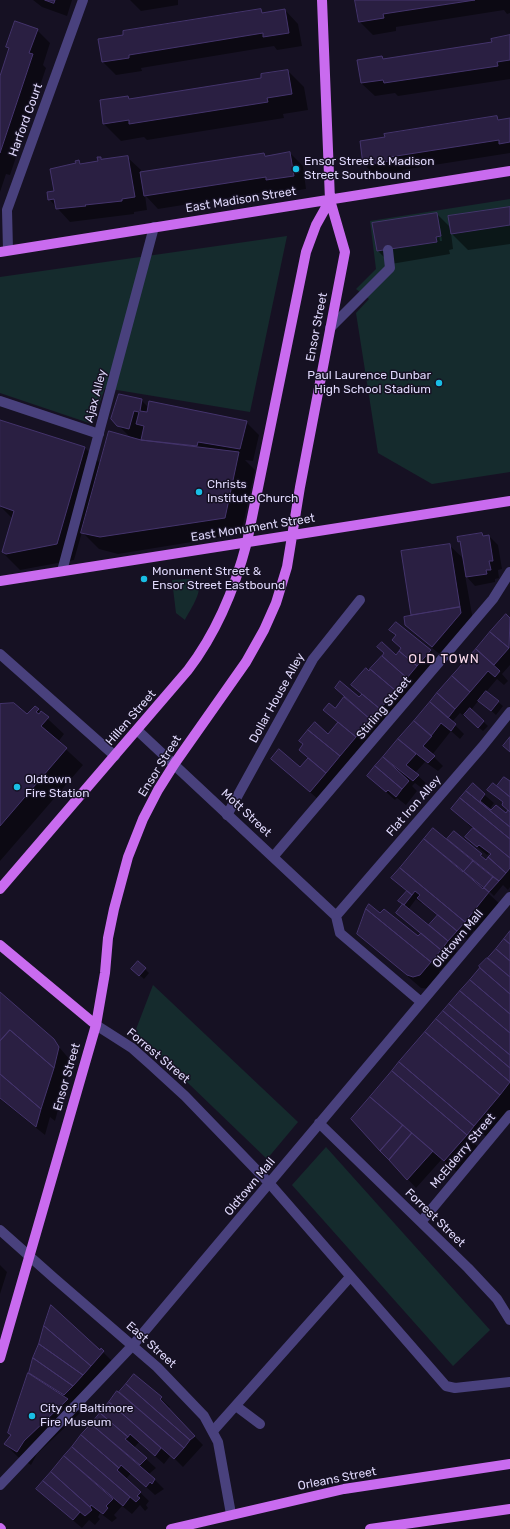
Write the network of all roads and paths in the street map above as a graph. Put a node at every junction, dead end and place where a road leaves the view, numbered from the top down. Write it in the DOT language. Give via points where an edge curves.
graph roads {
  1 [pos="83,0"];
  2 [pos="322,0"];
  3 [pos="510,171"];
  4 [pos="330,200"];
  5 [pos="3,209"];
  6 [pos="154,227"];
  7 [pos="388,250"];
  8 [pos="4,251"];
  9 [pos="330,328"];
  10 [pos="0,401"];
  11 [pos="99,434"];
  12 [pos="510,501"];
  13 [pos="292,535"];
  14 [pos="246,542"];
  15 [pos="62,571"];
  16 [pos="510,572"];
  17 [pos="0,581"];
  18 [pos="360,600"];
  19 [pos="0,654"];
  20 [pos="510,712"];
  21 [pos="137,730"];
  22 [pos="115,756"];
  23 [pos="175,764"];
  24 [pos="227,815"];
  25 [pos="273,857"];
  26 [pos="0,889"];
  27 [pos="510,897"];
  28 [pos="336,916"];
  29 [pos="0,945"];
  30 [pos="421,1002"];
  31 [pos="96,1025"];
  32 [pos="510,1115"];
  33 [pos="319,1123"];
  34 [pos="270,1184"];
  35 [pos="421,1222"];
  36 [pos="0,1230"];
  37 [pos="30,1257"];
  38 [pos="350,1277"];
  39 [pos="510,1320"];
  40 [pos="133,1345"];
  41 [pos="0,1358"];
  42 [pos="510,1382"];
  43 [pos="236,1406"];
  44 [pos="260,1424"];
  45 [pos="213,1431"];
  46 [pos="510,1464"];
  47 [pos="0,1485"];
  48 [pos="510,1509"];
  49 [pos="231,1514"];
  50 [pos="171,1529"];
  51 [pos="370,1529"];
  1 -- 5 [label="street, Harford Court"];
  2 -- 4 [label="main road, Ensor Street"];
  3 -- 4 [label="main road, East Madison Street"];
  4 -- 6 [label="main road, East Madison Street"];
  4 -- 9 [label="main road, Ensor Street" via="345,252"];
  4 -- 14 [label="main road, Ensor Street" via="316,225 306,252"];
  5 -- 8 [label="street, Harford Court"];
  6 -- 8 [label="main road, East Madison Street"];
  6 -- 11 [label="street, Ajax Alley"];
  7 -- 9 [label="street" via="390,268"];
  9 -- 13 [label="main road, Ensor Street"];
  10 -- 11 [label="street"];
  11 -- 15 [label="street, Ajax Alley"];
  12 -- 13 [label="main road, East Monument Street"];
  13 -- 14 [label="main road, East Monument Street"];
  13 -- 23 [label="main road, Ensor Street" via="287,567 276,603 264,630 242,668"];
  14 -- 15 [label="main road, East Monument Street"];
  14 -- 21 [label="main road, Hillen Street" via="236,580 205,648"];
  15 -- 17 [label="main road, East Monument Street"];
  16 -- 25 [label="street, Stirling Street" via="493,599"];
  18 -- 24 [label="street, Dollar House Alley" via="313,659"];
  19 -- 22 [label="street"];
  20 -- 28 [label="street, Flat Iron Alley"];
  21 -- 22 [label="main road, Hillen Street"];
  21 -- 23 [label="street, Mott Street"];
  22 -- 26 [label="main road, Hillen Street"];
  23 -- 24 [label="street, Mott Street"];
  23 -- 31 [label="main road, Ensor Street" via="143,819 121,880 108,938 106,972"];
  24 -- 25 [label="street, Mott Street"];
  25 -- 28 [label="street, Mott Street"];
  27 -- 30 [label="street, Oldtown Mall"];
  28 -- 30 [label="street" via="340,933"];
  29 -- 31 [label="main road, Forrest Street"];
  30 -- 33 [label="street, Oldtown Mall"];
  31 -- 34 [label="street, Forrest Street" via="132,1048 185,1096"];
  31 -- 37 [label="main road, Ensor Street"];
  32 -- 35 [label="street, McElderry Street"];
  33 -- 34 [label="street, Oldtown Mall"];
  33 -- 35 [label="street, Forrest Street"];
  34 -- 38 [label="street, Forrest Street"];
  34 -- 40 [label="street, Oldtown Mall"];
  35 -- 39 [label="street, Forrest Street" via="497,1299"];
  36 -- 37 [label="street, East Street"];
  37 -- 40 [label="street, East Street"];
  37 -- 41 [label="main road, Ensor Street"];
  38 -- 42 [label="street, Forrest Street" via="446,1386 455,1388"];
  38 -- 43 [label="street"];
  40 -- 45 [label="street, East Street" via="158,1367 204,1416"];
  40 -- 47 [label="street, Oldtown Mall"];
  43 -- 44 [label="street"];
  43 -- 45 [label="street"];
  45 -- 49 [label="street, East Street" via="218,1442"];
  46 -- 49 [label="main road, Orleans Street" via="344,1489"];
  48 -- 51 [label="main road"];
  49 -- 50 [label="main road, Orleans Street"];
}
